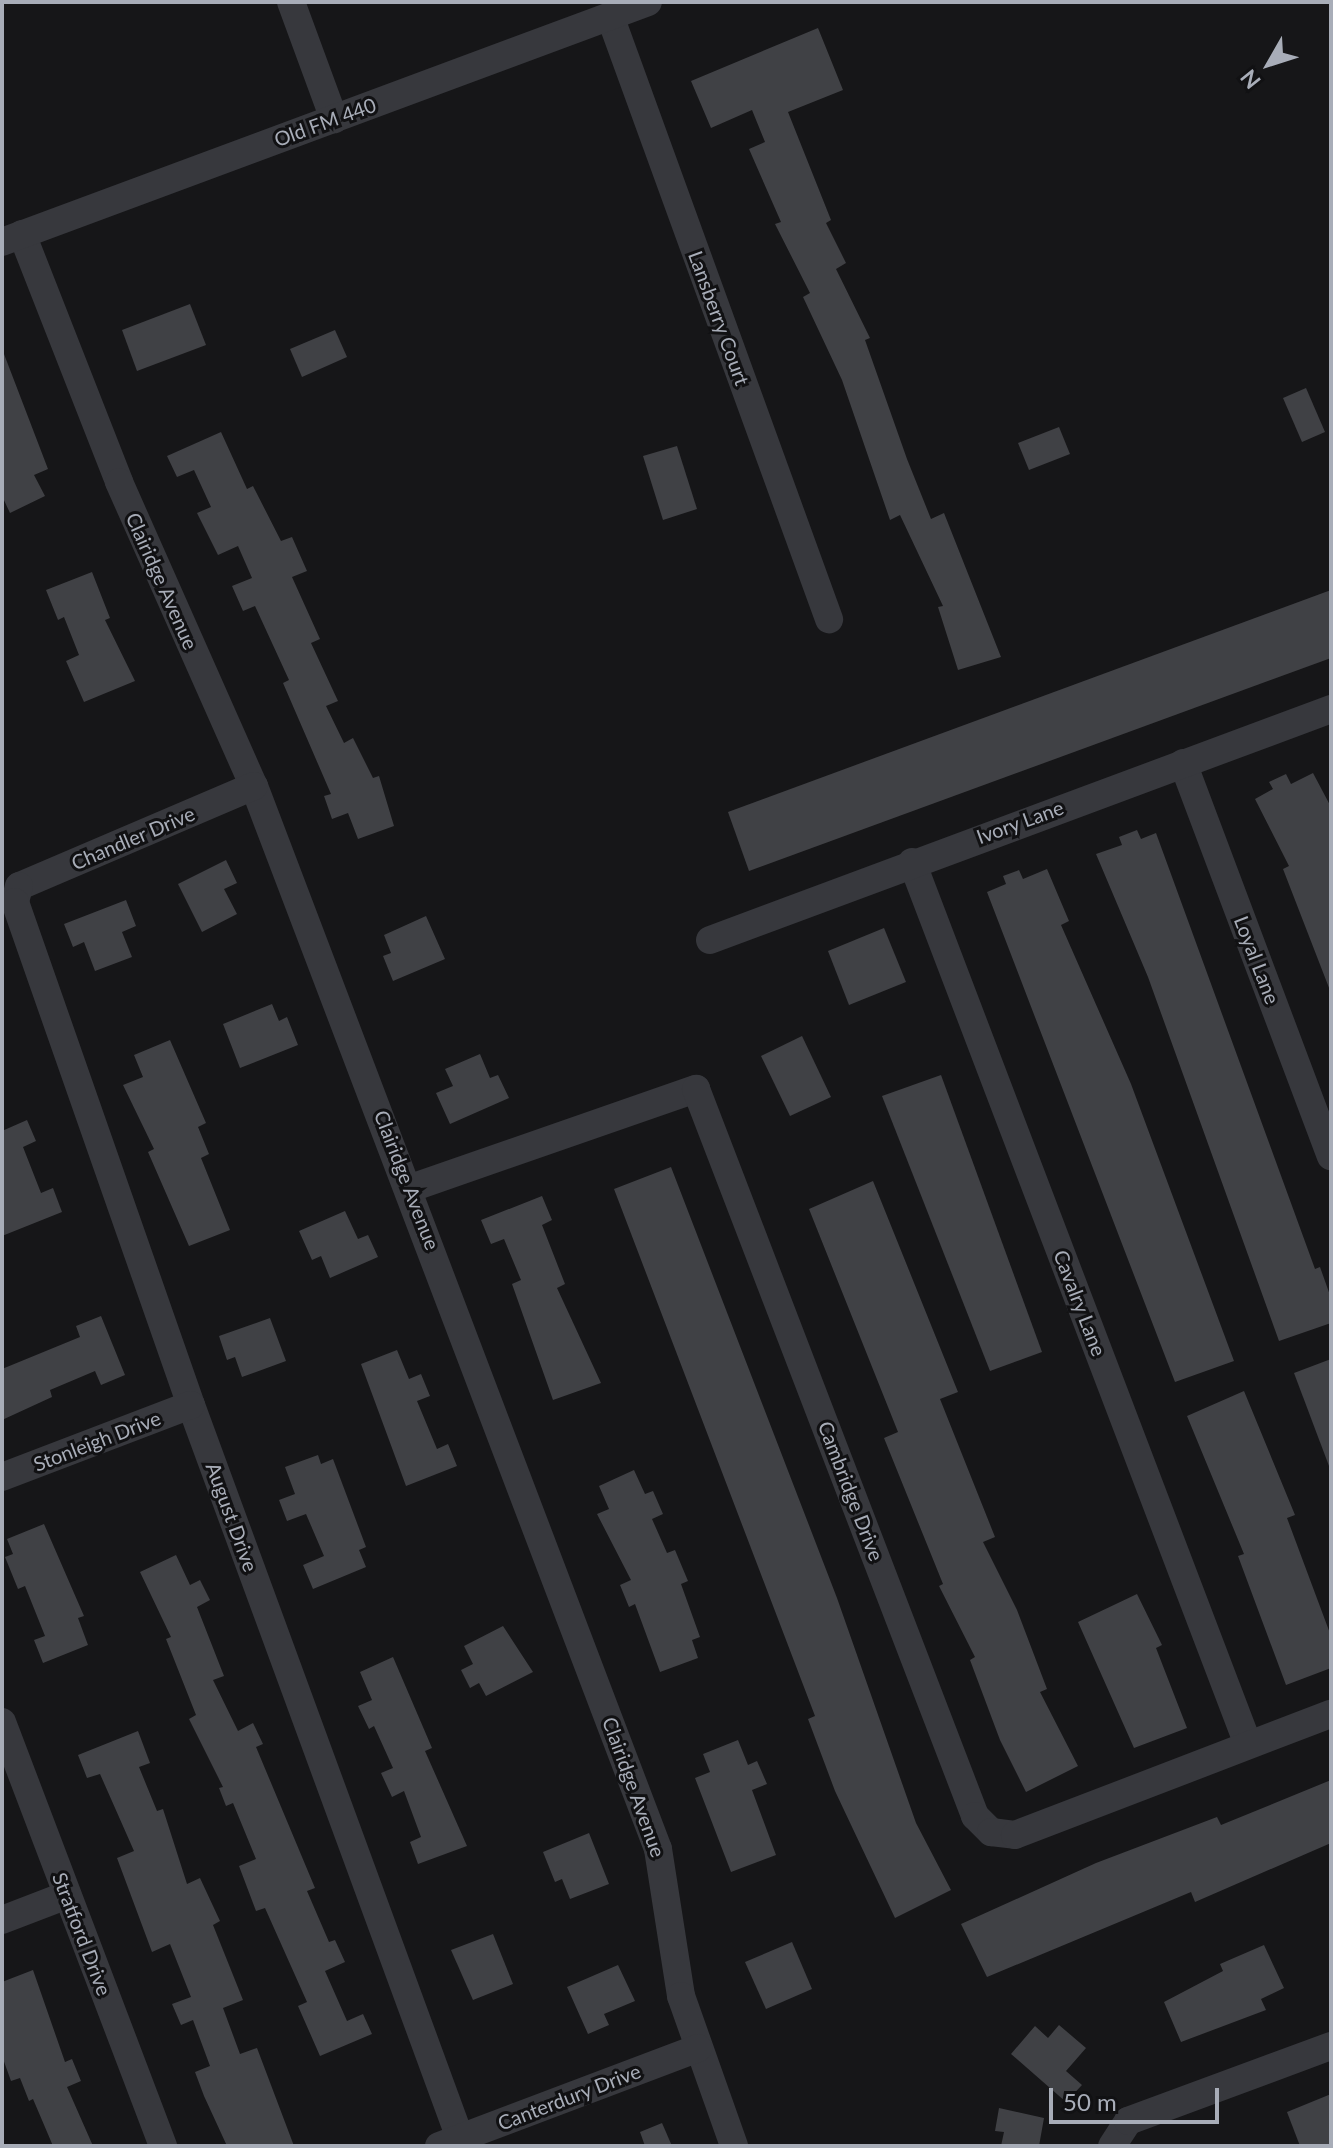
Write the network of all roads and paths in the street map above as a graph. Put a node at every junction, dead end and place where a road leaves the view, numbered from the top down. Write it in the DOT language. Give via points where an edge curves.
graph roads {
  1 [pos="291,2"];
  2 [pos="648,2"];
  3 [pos="610,16"];
  4 [pos="334,119"];
  5 [pos="12,238"];
  6 [pos="829,619"];
  7 [pos="1331,709"];
  8 [pos="1183,763"];
  9 [pos="254,786"];
  10 [pos="912,862"];
  11 [pos="15,892"];
  12 [pos="710,940"];
  13 [pos="1331,1156"];
  14 [pos="411,1188"];
  15 [pos="191,1405"];
  16 [pos="2,1477"];
  17 [pos="1331,1714"];
  18 [pos="2,1722"];
  19 [pos="1248,1744"];
  20 [pos="67,1895"];
  21 [pos="2,1920"];
  22 [pos="1331,2046"];
  23 [pos="698,2048"];
  24 [pos="450,2142"];
  25 [pos="163,2146"];
  26 [pos="734,2146"];
  27 [pos="1112,2146"];
  1 -- 4 [label="street"];
  2 -- 3 [label="street, Old FM 440"];
  3 -- 4 [label="street, Old FM 440"];
  3 -- 6 [label="street, Lansberry Court"];
  4 -- 5 [label="street, Old FM 440"];
  5 -- 9 [label="street, Clairidge Avenue"];
  7 -- 8 [label="street, Ivory Lane"];
  8 -- 10 [label="street, Ivory Lane"];
  8 -- 13 [label="street, Loyal Lane"];
  9 -- 11 [label="street, Chandler Drive"];
  9 -- 14 [label="street, Clairidge Avenue"];
  10 -- 12 [label="street, Ivory Lane"];
  10 -- 19 [label="street, Cavalry Lane"];
  11 -- 15 [label="street, August Drive"];
  14 -- 19 [label="street, Cambridge Drive" via="696,1089 975,1816 991,1832 1015,1835"];
  14 -- 23 [label="street, Clairidge Avenue" via="658,1849 681,1996"];
  15 -- 16 [label="street, Stonleigh Drive"];
  15 -- 24 [label="street, August Drive"];
  17 -- 19 [label="street, Cambridge Drive"];
  18 -- 20 [label="street, Stratford Drive"];
  20 -- 21 [label="street"];
  20 -- 25 [label="street, Stratford Drive"];
  22 -- 27 [label="street" via="1128,2121"];
  23 -- 24 [label="street, Canterdury Drive"];
  23 -- 26 [label="street, Clairidge Avenue"];
}
